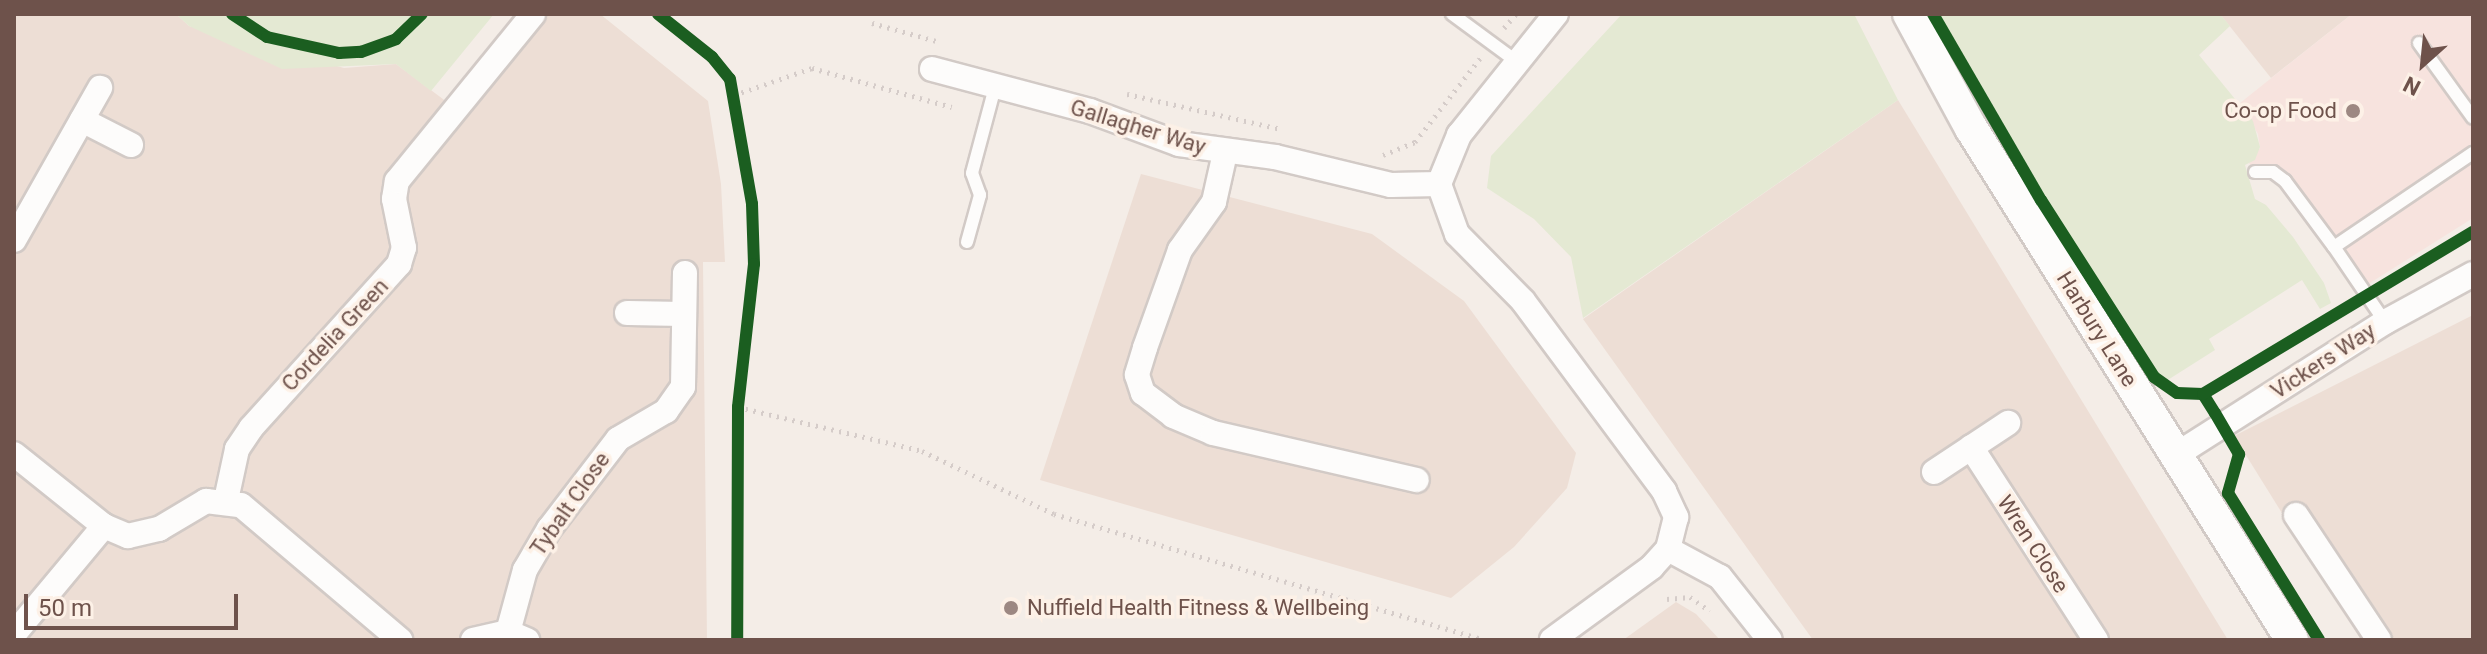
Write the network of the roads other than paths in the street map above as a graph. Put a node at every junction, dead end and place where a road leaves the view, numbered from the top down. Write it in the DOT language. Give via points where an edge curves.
graph roads {
  1 [pos="1452,14"];
  2 [pos="1556,14"];
  3 [pos="1909,14"];
  4 [pos="531,15"];
  5 [pos="2419,43"];
  6 [pos="1516,61"];
  7 [pos="932,69"];
  8 [pos="995,87"];
  9 [pos="100,88"];
  10 [pos="2473,118"];
  11 [pos="82,120"];
  12 [pos="131,145"];
  13 [pos="1225,153"];
  14 [pos="2473,153"];
  15 [pos="2255,172"];
  16 [pos="1439,184"];
  17 [pos="14,240"];
  18 [pos="967,242"];
  19 [pos="2334,247"];
  20 [pos="685,273"];
  21 [pos="2473,274"];
  22 [pos="627,313"];
  23 [pos="684,314"];
  24 [pos="2385,322"];
  25 [pos="2008,423"];
  26 [pos="1971,447"];
  27 [pos="14,454"];
  28 [pos="2176,455"];
  29 [pos="1934,472"];
  30 [pos="1417,480"];
  31 [pos="226,500"];
  32 [pos="2296,515"];
  33 [pos="104,526"];
  34 [pos="1668,549"];
  35 [pos="14,634"];
  36 [pos="518,636"];
  37 [pos="400,640"];
  38 [pos="473,640"];
  39 [pos="1552,640"];
  40 [pos="1770,640"];
  41 [pos="2096,640"];
  42 [pos="2292,640"];
  43 [pos="2379,640"];
  1 -- 6 [label="lane"];
  2 -- 6 [label="street"];
  3 -- 28 [label="street, Harbury Lane" via="1971,128"];
  4 -- 31 [label="street, Cordelia Green" via="397,181 394,199 404,248 399,264 251,428 237,449"];
  5 -- 10 [label="lane"];
  6 -- 16 [label="street" via="1452,146"];
  7 -- 8 [label="street, Gallagher Way"];
  8 -- 13 [label="street, Gallagher Way"];
  8 -- 18 [label="lane" via="972,173 980,195"];
  9 -- 11 [label="street"];
  11 -- 12 [label="street"];
  11 -- 17 [label="street"];
  13 -- 16 [label="street, Gallagher Way" via="1275,157 1391,185"];
  13 -- 30 [label="street" via="1214,202 1180,250 1145,348 1137,375 1143,393 1173,416 1213,433"];
  14 -- 19 [label="lane"];
  15 -- 19 [label="lane" via="2273,172 2285,181"];
  16 -- 34 [label="street" via="1457,234 1523,301 1664,491 1676,517"];
  19 -- 24 [label="lane"];
  20 -- 23 [label="street, Tybalt Close"];
  21 -- 24 [label="street, Vickers Way"];
  22 -- 23 [label="street"];
  23 -- 36 [label="street, Tybalt Close" via="683,387 666,411 618,439 549,529 525,570"];
  24 -- 28 [label="street, Vickers Way"];
  25 -- 26 [label="street"];
  26 -- 29 [label="street"];
  26 -- 41 [label="street, Wren Close"];
  27 -- 33 [label="street"];
  28 -- 42 [label="street, Harbury Lane"];
  31 -- 33 [label="street" via="206,501 146,535 128,536"];
  31 -- 37 [label="street" via="263,522"];
  32 -- 43 [label="street"];
  33 -- 35 [label="street"];
  34 -- 39 [label="street" via="1652,567"];
  34 -- 40 [label="street" via="1720,577"];
  36 -- 38 [label="street"];
}
